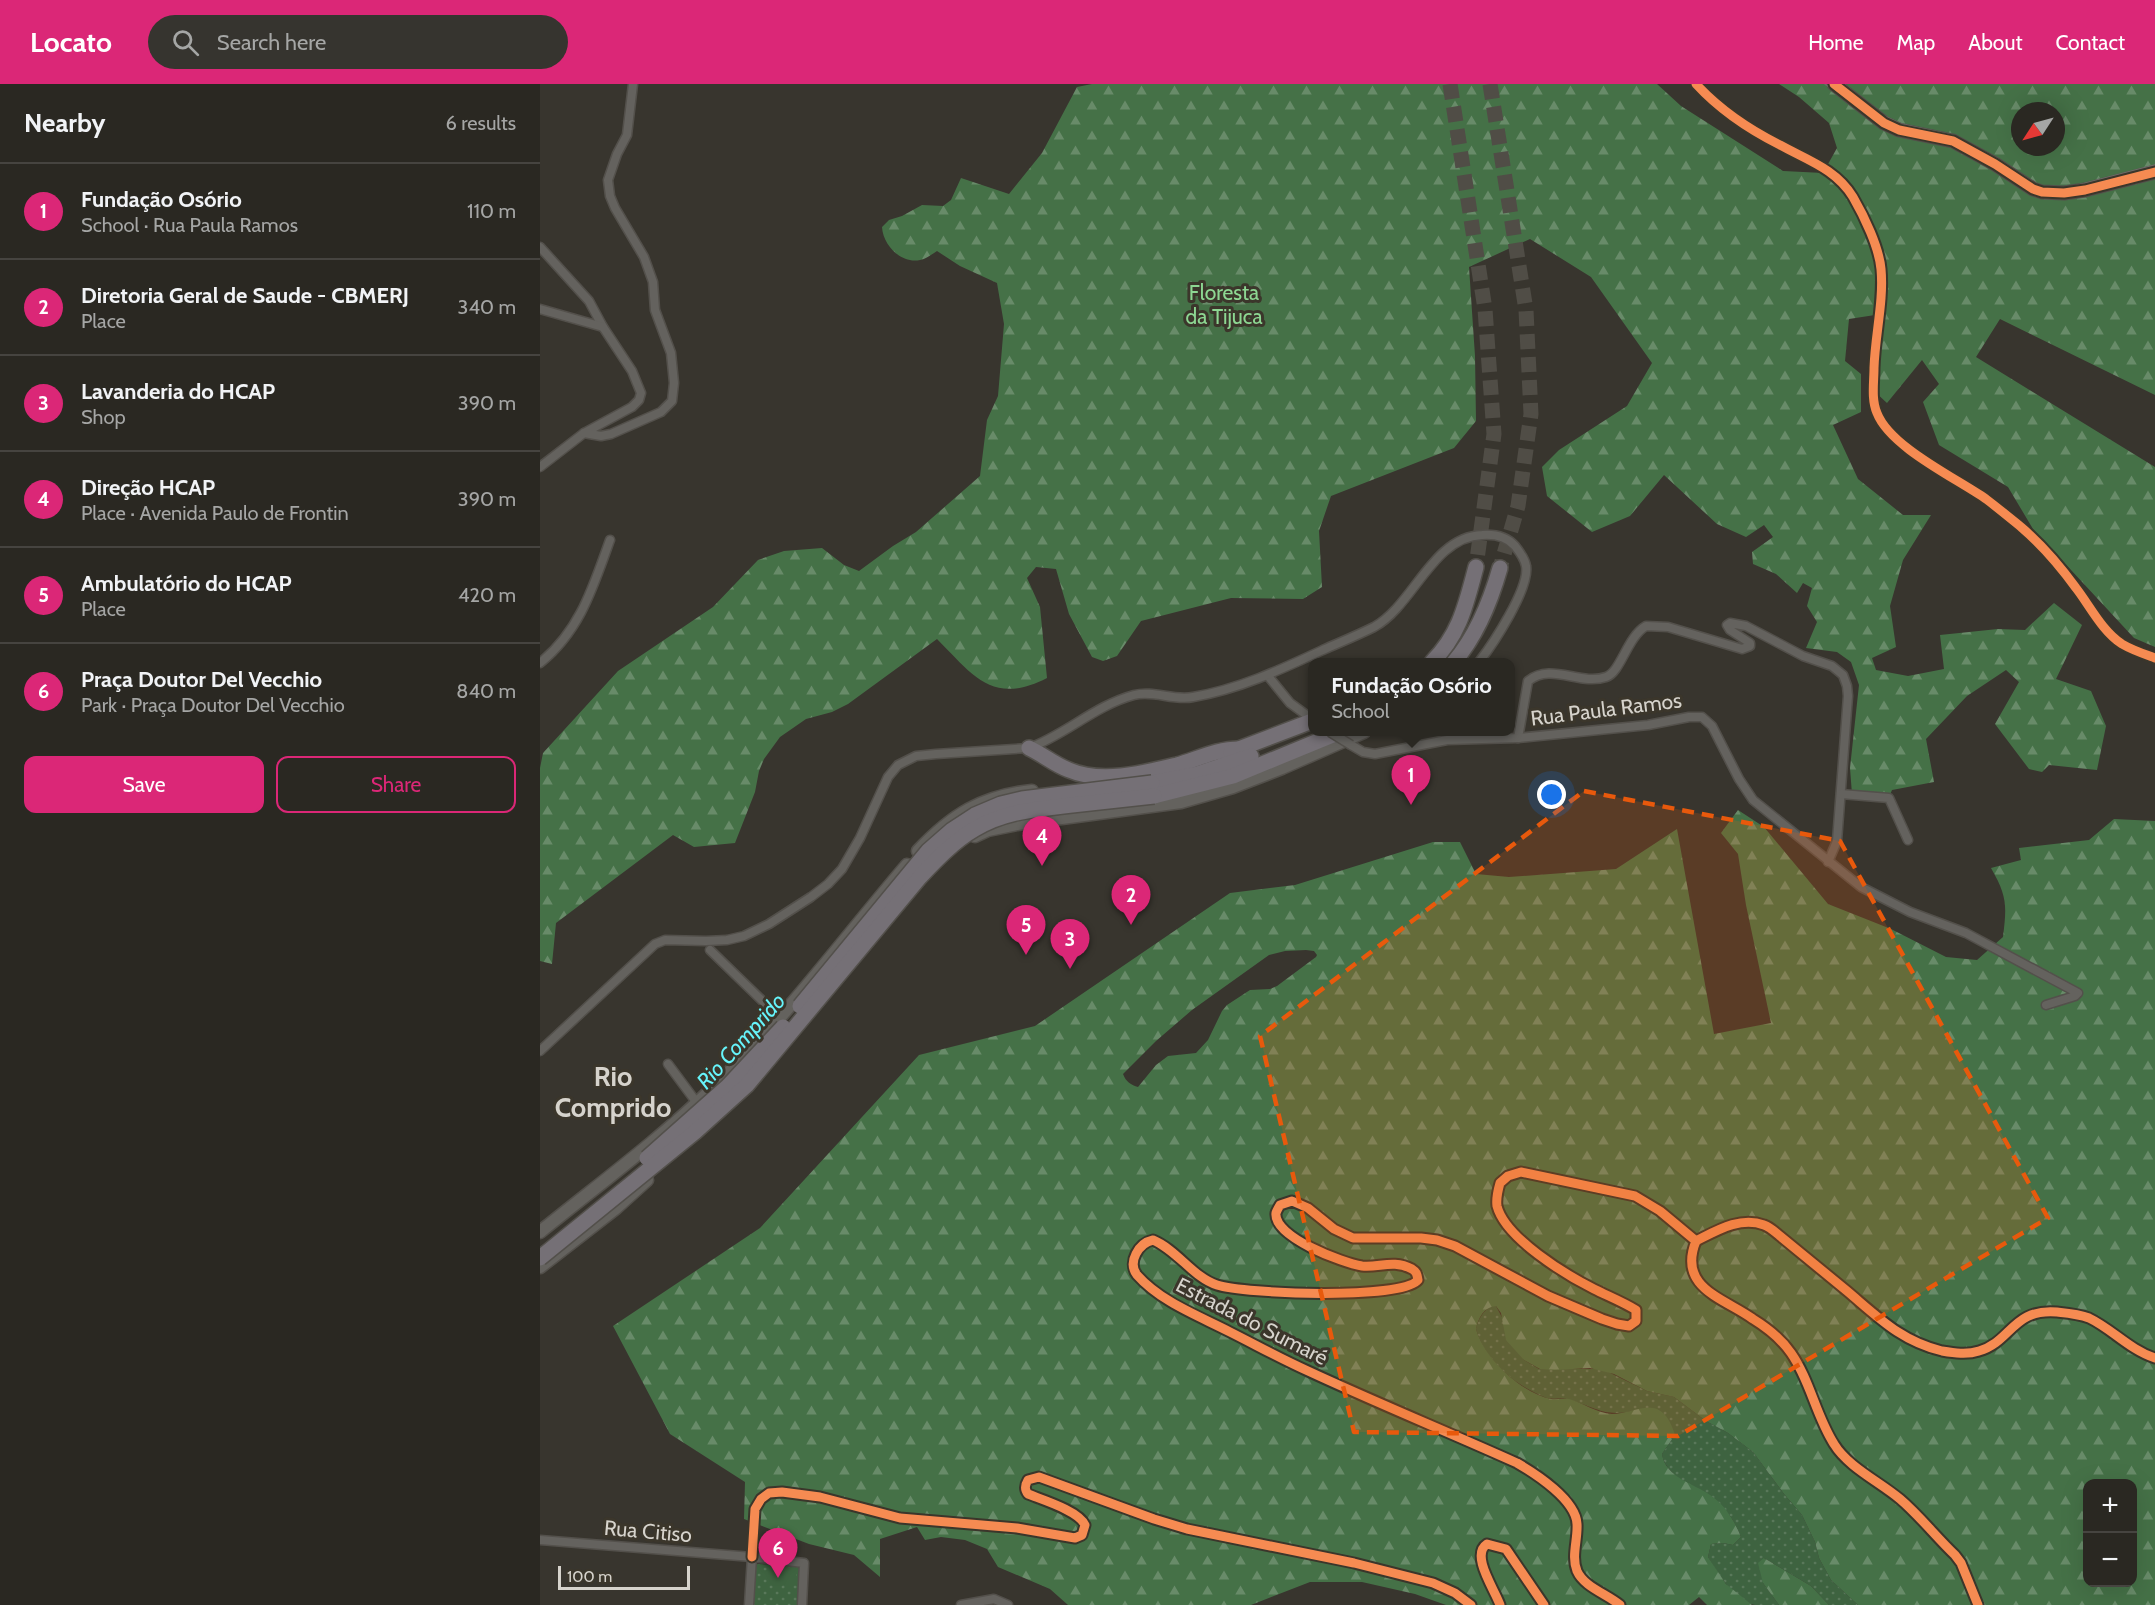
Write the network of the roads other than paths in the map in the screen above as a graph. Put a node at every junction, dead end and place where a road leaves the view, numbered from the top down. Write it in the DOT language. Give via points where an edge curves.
graph roads {
  1 [pos="633,84"];
  2 [pos="1696,84"];
  3 [pos="1834,84"];
  4 [pos="2155,172"];
  5 [pos="540,247"];
  6 [pos="540,309"];
  7 [pos="603,327"];
  8 [pos="584,433"];
  9 [pos="540,467"];
  10 [pos="610,540"];
  11 [pos="1476,567"];
  12 [pos="1500,568"];
  13 [pos="1478,626"];
  14 [pos="1436,658"];
  15 [pos="1457,658"];
  16 [pos="1464,658"];
  17 [pos="1483,658"];
  18 [pos="2155,658"];
  19 [pos="540,663"];
  20 [pos="1268,676"];
  21 [pos="1308,717"];
  22 [pos="1308,722"];
  23 [pos="1308,732"];
  24 [pos="1330,736"];
  25 [pos="1336,736"];
  26 [pos="1355,736"];
  27 [pos="1518,738"];
  28 [pos="1029,748"];
  29 [pos="1239,749"];
  30 [pos="1128,783"];
  31 [pos="1153,789"];
  32 [pos="1841,794"];
  33 [pos="1131,808"];
  34 [pos="1908,840"];
  35 [pos="1828,862"];
  36 [pos="710,950"];
  37 [pos="2046,1005"];
  38 [pos="780,1018"];
  39 [pos="797,1032"];
  40 [pos="540,1051"];
  41 [pos="668,1064"];
  42 [pos="697,1103"];
  43 [pos="540,1232"];
  44 [pos="1696,1241"];
  45 [pos="540,1247"];
  46 [pos="543,1262"];
  47 [pos="2155,1358"];
  48 [pos="540,1540"];
  49 [pos="752,1557"];
  50 [pos="749,1605"];
  51 [pos="802,1605"];
  52 [pos="961,1605"];
  53 [pos="1008,1605"];
  54 [pos="1471,1605"];
  55 [pos="1500,1605"];
  56 [pos="1544,1605"];
  57 [pos="1620,1605"];
  58 [pos="1978,1605"];
  1 -- 8 [label="street" via="627,135 608,180 610,196 653,282 655,310 671,354 675,383 672,401 661,412 610,434"];
  2 -- 18 [label="street" via="1735,117 1826,169 1851,195 1881,268 1874,400 1876,413 1887,430 2022,528 2057,564 2106,630 2120,643"];
  3 -- 4 [label="main road" via="1884,123 1953,141 2042,192 2085,190"];
  5 -- 7 [label="street" via="589,301"];
  6 -- 7 [label="street"];
  7 -- 8 [label="street" via="632,371 641,393 632,407"];
  8 -- 9 [label="street"];
  10 -- 19 [label="street" via="583,612 552,654"];
  11 -- 14 [label="highway" via="1457,630"];
  12 -- 13 [label="highway"];
  13 -- 15 [label="highway"];
  13 -- 16 [label="highway"];
  17 -- 20 [label="street" via="1525,581 1526,565 1520,552 1498,535 1473,536 1450,546 1381,623"];
  20 -- 21 [label="street" via="1290,704"];
  20 -- 28 [label="street" via="1190,698 1141,693 1091,714"];
  22 -- 29 [label="highway"];
  23 -- 31 [label="highway"];
  24 -- 31 [label="highway" via="1233,776 1196,787"];
  25 -- 27 [label="street, Rua Paula Ramos, bridge" via="1369,754 1447,740"];
  26 -- 33 [label="main road" via="1233,787 1181,802"];
  27 -- 32 [label="street" via="1528,681 1533,676 1548,673 1606,677 1615,670 1633,636 1646,626 1668,627 1747,649 1748,641 1728,628 1735,623 1844,675 1848,696"];
  27 -- 35 [label="street, Rua Paula Ramos" via="1702,717 1712,726 1753,800"];
  28 -- 29 [label="highway" via="1066,770 1094,777 1131,774"];
  28 -- 40 [label="street" via="916,756 898,765 888,777 842,869 828,884 744,936 664,940 655,944"];
  29 -- 30 [label="highway"];
  30 -- 33 [label="main road, bridge"];
  30 -- 38 [label="main road" via="1015,793 967,809 919,850"];
  31 -- 45 [label="highway, bridge" via="1022,799 975,815 952,830 910,871 779,1031 728,1086"];
  31 -- 46 [label="highway, bridge" via="1027,810 997,818 963,837 920,877 747,1085"];
  32 -- 34 [label="street" via="1889,798"];
  32 -- 35 [label="street" via="1837,841"];
  33 -- 39 [label="main road" via="1017,824 978,834 931,871"];
  35 -- 37 [label="street, Rua Paula Ramos" via="1861,886 1910,912 1966,933 2078,993"];
  36 -- 38 [label="street"];
  38 -- 39 [label="main road"];
  38 -- 42 [label="main road"];
  39 -- 46 [label="main road" via="731,1109 616,1208"];
  41 -- 42 [label="street"];
  42 -- 43 [label="main road"];
  44 -- 47 [label="street" via="1727,1225 1765,1225 1881,1322 1923,1346 1952,1353 1980,1351 2041,1311 2088,1318"];
  44 -- 57 [label="street, Estrada do Sumaré" via="1635,1196 1521,1172 1500,1183 1497,1205 1516,1235 1562,1271 1636,1310 1636,1321 1629,1326 1548,1296 1437,1240 1353,1238 1292,1200 1280,1205 1276,1213 1279,1224 1293,1237 1328,1256 1364,1266 1403,1266 1414,1270 1418,1280 1414,1285 1386,1291 1257,1292 1214,1284 1153,1240 1146,1242 1133,1259 1135,1273 1180,1306 1306,1371 1538,1475 1576,1516 1577,1572"];
  44 -- 58 [label="street" via="1691,1264 1699,1283 1708,1293 1753,1319 1791,1353 1834,1446 1902,1501 1955,1555"];
  45 -- 46 [label="main road, bridge"];
  48 -- 49 [label="street, Rua Citiso"];
  49 -- 50 [label="street"];
  49 -- 51 [label="street, Rua Citiso" via="804,1563"];
  49 -- 54 [label="street" via="755,1509 769,1493 782,1492 918,1520 1017,1528 1075,1538 1082,1535 1083,1520 1028,1494 1028,1480 1039,1477 1187,1529 1433,1583"];
  52 -- 53 [label="street" via="994,1599"];
  55 -- 56 [label="street" via="1481,1563 1482,1549 1492,1544 1511,1554"];
}
